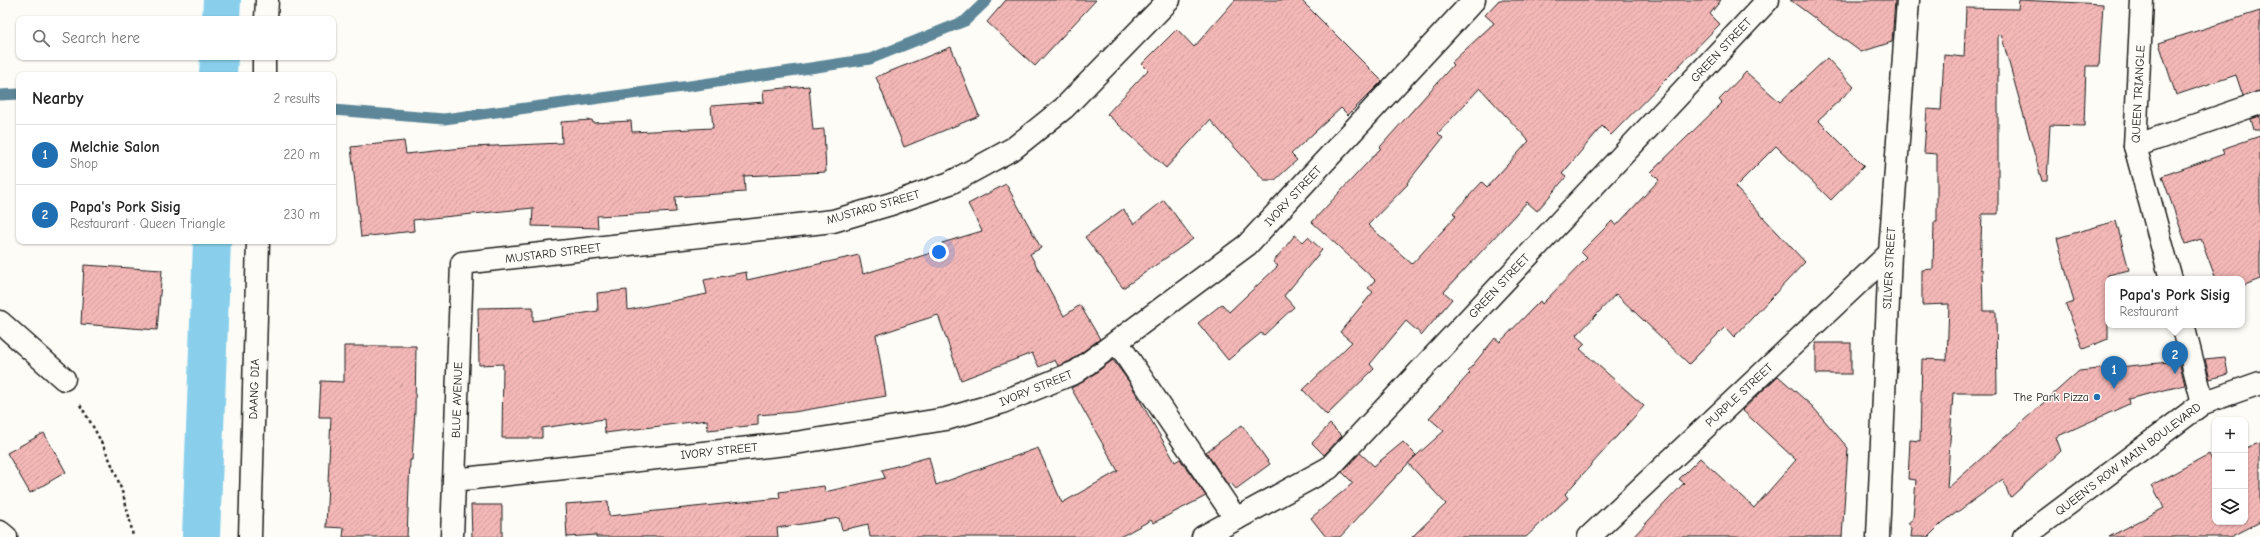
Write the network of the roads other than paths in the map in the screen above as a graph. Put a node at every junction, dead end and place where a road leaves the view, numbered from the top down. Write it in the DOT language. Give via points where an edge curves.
graph roads {
  1 [pos="267,0"];
  2 [pos="1169,0"];
  3 [pos="1474,0"];
  4 [pos="1768,0"];
  5 [pos="1908,0"];
  6 [pos="2142,0"];
  7 [pos="266,16"];
  8 [pos="264,60"];
  9 [pos="264,72"];
  10 [pos="2260,102"];
  11 [pos="2135,146"];
  12 [pos="258,244"];
  13 [pos="1890,253"];
  14 [pos="462,263"];
  15 [pos="2170,276"];
  16 [pos="0,322"];
  17 [pos="2184,328"];
  18 [pos="1117,342"];
  19 [pos="64,379"];
  20 [pos="2260,383"];
  21 [pos="2203,403"];
  22 [pos="454,480"];
  23 [pos="1236,519"];
  24 [pos="0,532"];
  25 [pos="6,537"];
  26 [pos="250,537"];
  27 [pos="452,537"];
  28 [pos="1203,537"];
  29 [pos="1589,537"];
  30 [pos="1878,537"];
  31 [pos="2024,537"];
  1 -- 7 [label="street"];
  2 -- 14 [label="street, MUSTARD STREET" via="1064,108 1014,148 950,183 833,221"];
  3 -- 18 [label="street, IVORY STREET" via="1248,245"];
  4 -- 23 [label="street, GREEN STREET" via="1329,468"];
  5 -- 13 [label="street, SILVER STREET"];
  6 -- 11 [label="street, QUEEN TRIANGLE"];
  8 -- 9 [label="street"];
  10 -- 11 [label="street"];
  11 -- 15 [label="street, QUEEN TRIANGLE"];
  12 -- 26 [label="street, DAANG DIA"];
  13 -- 29 [label="street, PURPLE STREET"];
  13 -- 30 [label="street, SILVER STREET"];
  14 -- 22 [label="street, BLUE AVENUE"];
  16 -- 19 [label="street"];
  17 -- 21 [label="street"];
  18 -- 22 [label="street, IVORY STREET" via="1076,372 1000,403 946,419 795,443"];
  18 -- 23 [label="street"];
  20 -- 21 [label="street, QUEEN'S ROW MAIN BOULEVARD"];
  21 -- 31 [label="street, QUEEN'S ROW MAIN BOULEVARD"];
  22 -- 27 [label="street, BLUE AVENUE"];
  23 -- 28 [label="street, GREEN STREET"];
  24 -- 25 [label="street"];
}
